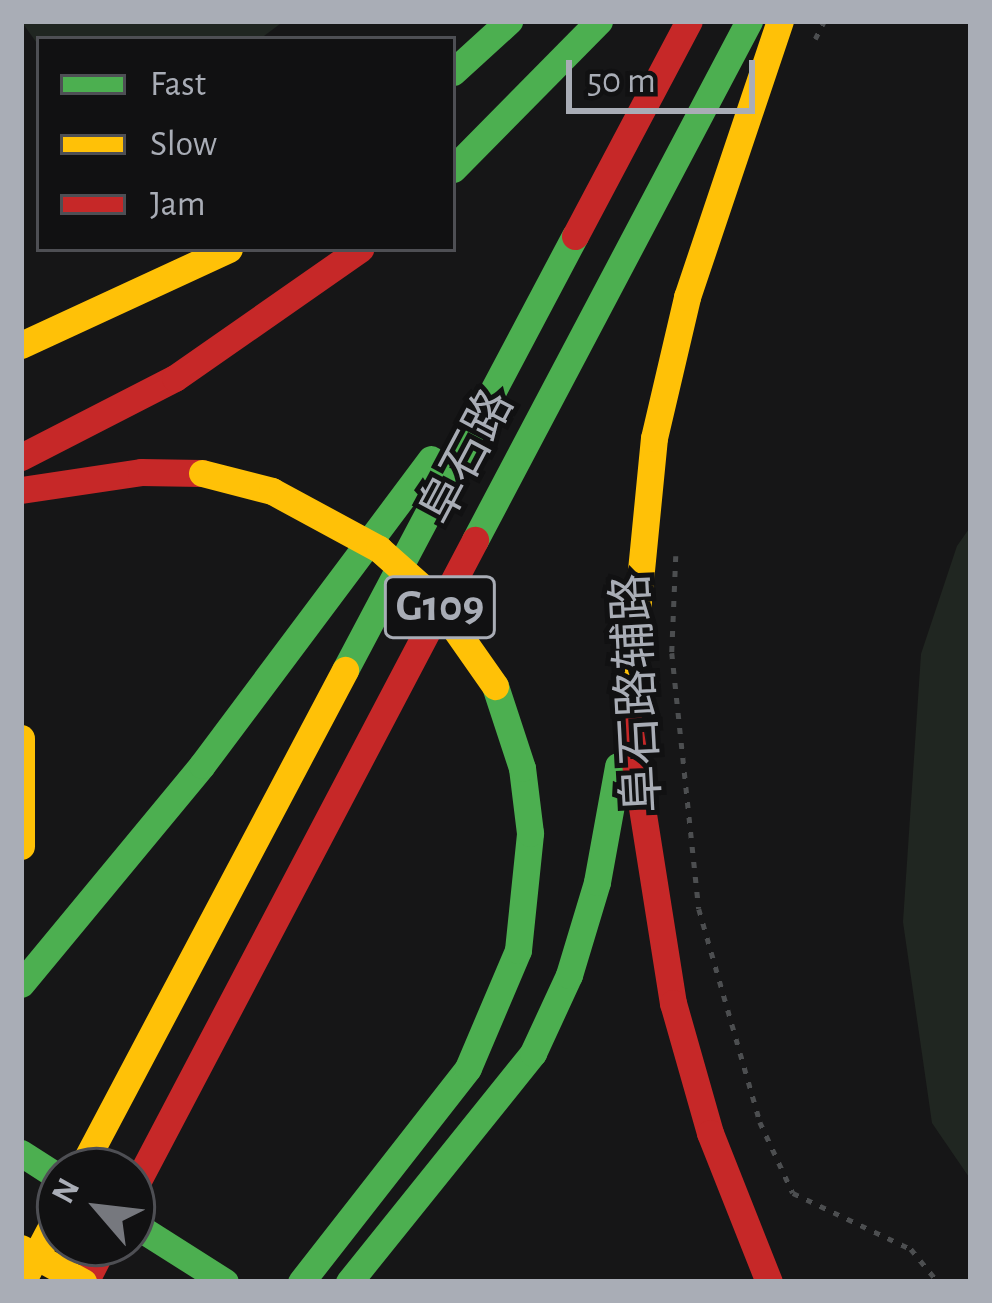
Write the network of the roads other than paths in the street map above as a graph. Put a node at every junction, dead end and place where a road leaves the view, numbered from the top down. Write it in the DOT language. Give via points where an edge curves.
graph roads {
  1 [pos="509,21"];
  2 [pos="599,21"];
  3 [pos="689,21"];
  4 [pos="748,21"];
  5 [pos="780,21"];
  6 [pos="456,69"];
  7 [pos="456,166"];
  8 [pos="222,252"];
  9 [pos="356,252"];
  10 [pos="520,340"];
  11 [pos="21,345"];
  12 [pos="21,457"];
  13 [pos="21,490"];
  14 [pos="626,722"];
  15 [pos="21,738"];
  16 [pos="21,846"];
  17 [pos="21,984"];
  18 [pos="93,1147"];
  19 [pos="156,1147"];
  20 [pos="156,1238"];
  21 [pos="21,1248"];
  22 [pos="36,1254"];
  23 [pos="156,1257"];
  24 [pos="21,1266"];
  25 [pos="768,1276"];
  26 [pos="22,1282"];
  27 [pos="47,1282"];
  28 [pos="84,1282"];
  29 [pos="202,1282"];
  30 [pos="225,1282"];
  31 [pos="301,1282"];
  32 [pos="349,1282"];
  1 -- 6 [label="main road"];
  2 -- 7 [label="main road"];
  3 -- 10 [label="main road, 阜石路 / G109"];
  4 -- 19 [label="main road, 阜石路 / G109"];
  5 -- 14 [label="main road" via="687,297 654,438 634,569"];
  8 -- 11 [label="main road"];
  9 -- 12 [label="main road" via="175,378"];
  10 -- 17 [label="main road" via="202,765"];
  10 -- 18 [label="main road, 阜石路 / G109"];
  13 -- 31 [label="main road, bridge" via="141,472 202,473 272,491 380,549 432,596 495,686 522,768 530,833 518,950 468,1068"];
  14 -- 25 [label="main road" via="673,1003"];
  14 -- 32 [label="main road" via="597,882 569,975 533,1053"];
  15 -- 16 [label="main road"];
  20 -- 30 [label="main road"];
  21 -- 28 [label="main road, bridge"];
  22 -- 26 [label="main road"];
  23 -- 29 [label="main road"];
  24 -- 27 [label="main road"];
}
